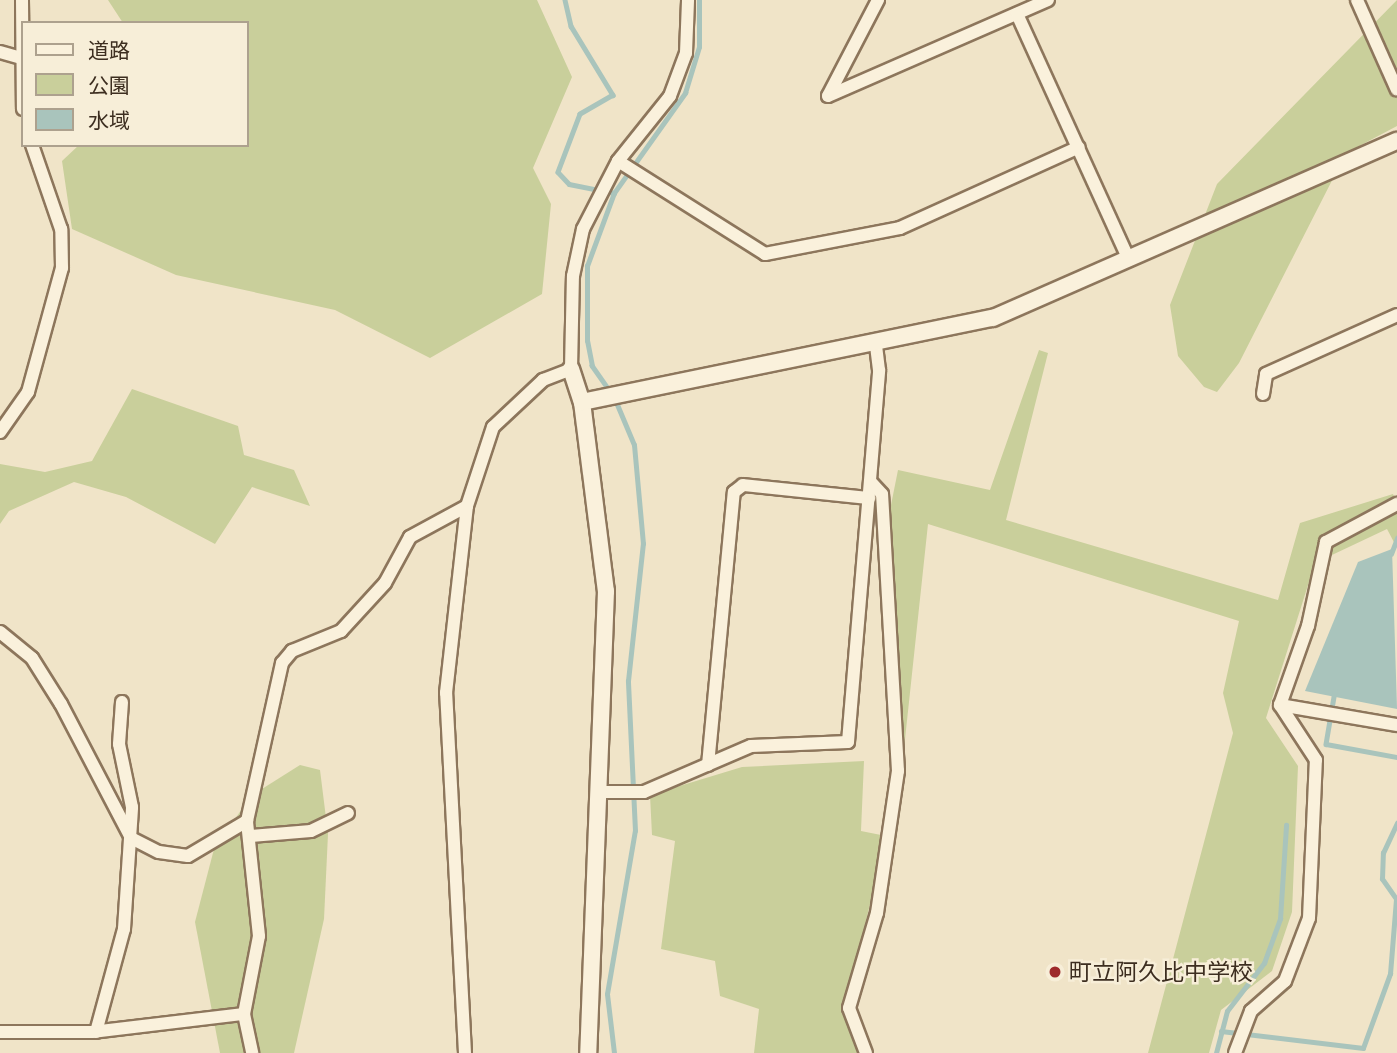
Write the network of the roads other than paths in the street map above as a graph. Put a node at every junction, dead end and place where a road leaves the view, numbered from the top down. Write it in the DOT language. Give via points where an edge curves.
graph roads {
  1 [pos="22,0"];
  2 [pos="688,0"];
  3 [pos="878,0"];
  4 [pos="1048,0"];
  5 [pos="1357,0"];
  6 [pos="1017,14"];
  7 [pos="22,21"];
  8 [pos="0,52"];
  9 [pos="21,58"];
  10 [pos="1397,90"];
  11 [pos="1397,141"];
  12 [pos="33,147"];
  13 [pos="1079,148"];
  14 [pos="618,161"];
  15 [pos="1129,260"];
  16 [pos="1397,315"];
  17 [pos="876,346"];
  18 [pos="571,369"];
  19 [pos="1263,394"];
  20 [pos="582,402"];
  21 [pos="0,432"];
  22 [pos="871,482"];
  23 [pos="869,498"];
  24 [pos="1397,505"];
  25 [pos="467,506"];
  26 [pos="0,632"];
  27 [pos="122,702"];
  28 [pos="1280,705"];
  29 [pos="1397,725"];
  30 [pos="708,765"];
  31 [pos="607,793"];
  32 [pos="348,813"];
  33 [pos="247,821"];
  34 [pos="251,836"];
  35 [pos="131,838"];
  36 [pos="244,1014"];
  37 [pos="0,1032"];
  38 [pos="96,1032"];
  39 [pos="252,1053"];
  40 [pos="465,1053"];
  41 [pos="589,1053"];
  42 [pos="866,1053"];
  43 [pos="1235,1053"];
  1 -- 7 [label="street"];
  2 -- 14 [label="street" via="686,53 670,96"];
  3 -- 6 [label="street" via="828,96"];
  4 -- 6 [label="street"];
  5 -- 10 [label="street"];
  6 -- 13 [label="street"];
  8 -- 9 [label="street"];
  11 -- 15 [label="street"];
  12 -- 21 [label="street" via="61,229 62,268 28,392"];
  13 -- 14 [label="street" via="900,228 765,254"];
  13 -- 15 [label="street"];
  14 -- 18 [label="street" via="576,255"];
  15 -- 17 [label="street" via="993,318"];
  16 -- 19 [label="street" via="1266,374"];
  17 -- 20 [label="street"];
  17 -- 22 [label="street"];
  18 -- 20 [label="street"];
  18 -- 25 [label="street" via="543,380 494,427"];
  20 -- 31 [label="street" via="606,591"];
  22 -- 23 [label="street"];
  22 -- 42 [label="street" via="882,494 898,771 877,913 849,1008"];
  23 -- 30 [label="street" via="848,743 751,746"];
  23 -- 30 [label="street" via="743,485 734,492"];
  24 -- 28 [label="street" via="1326,542 1308,626"];
  25 -- 33 [label="street" via="410,537 385,583 341,631 292,651 282,663"];
  25 -- 40 [label="street" via="446,694"];
  26 -- 35 [label="street" via="32,658"];
  27 -- 35 [label="street" via="117,712"];
  28 -- 29 [label="street"];
  28 -- 43 [label="street" via="1316,760 1309,918 1285,981 1251,1011"];
  30 -- 31 [label="street" via="644,792"];
  31 -- 41 [label="street"];
  32 -- 34 [label="street" via="310,831"];
  33 -- 34 [label="street"];
  33 -- 35 [label="street" via="188,856 159,852"];
  34 -- 36 [label="street" via="259,936"];
  35 -- 38 [label="street" via="124,929"];
  36 -- 38 [label="street"];
  36 -- 39 [label="street"];
  37 -- 38 [label="street"];
}
